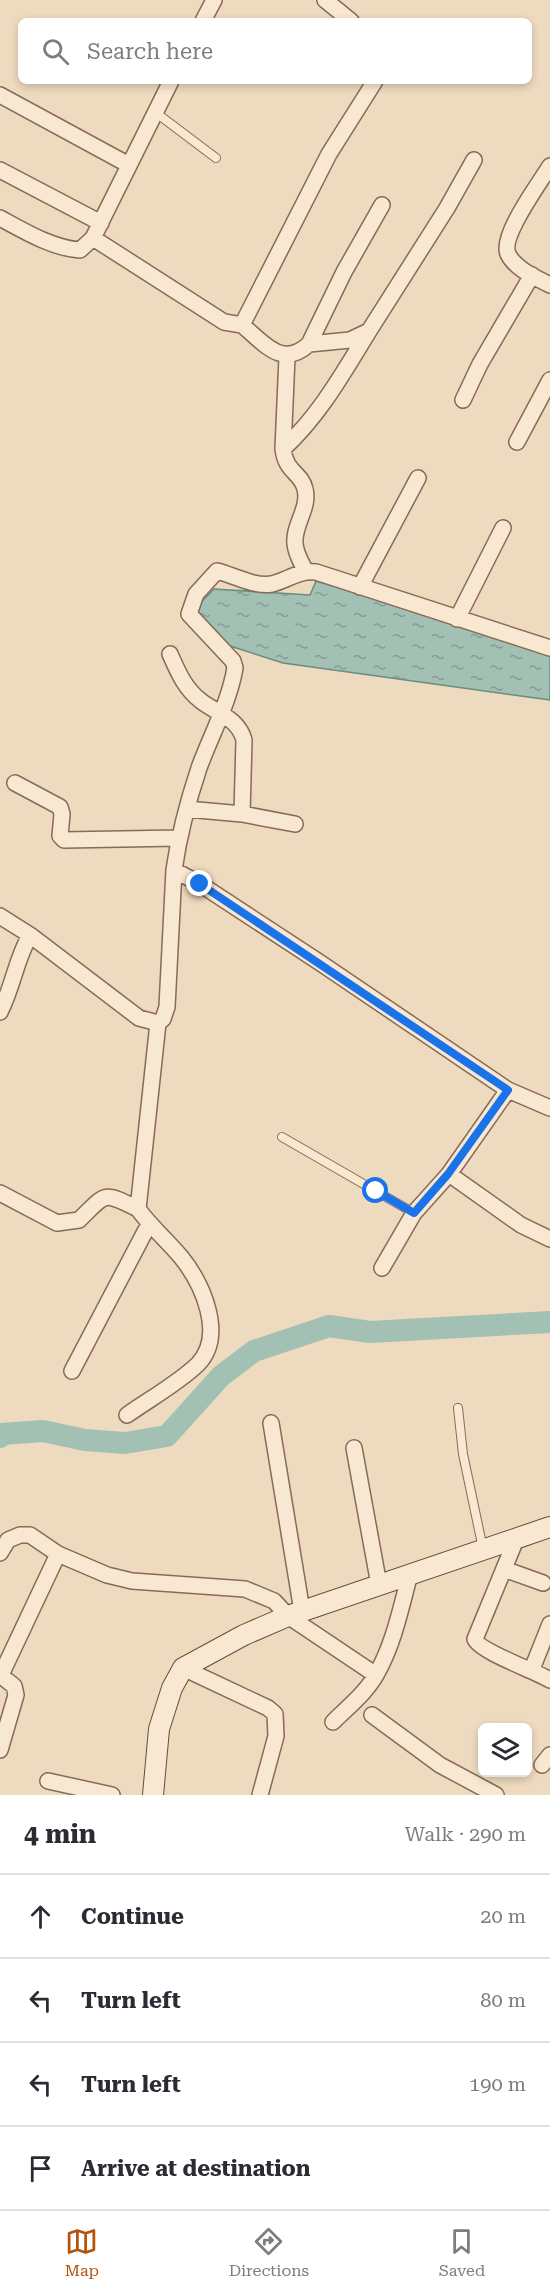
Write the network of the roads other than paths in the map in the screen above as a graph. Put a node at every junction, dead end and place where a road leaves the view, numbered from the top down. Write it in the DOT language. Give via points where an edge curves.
graph roads {
  1 [pos="214,0"];
  2 [pos="325,0"];
  3 [pos="204,18"];
  4 [pos="347,18"];
  5 [pos="169,84"];
  6 [pos="373,84"];
  7 [pos="0,95"];
  8 [pos="155,112"];
  9 [pos="216,159"];
  10 [pos="474,160"];
  11 [pos="129,165"];
  12 [pos="550,166"];
  13 [pos="0,170"];
  14 [pos="382,205"];
  15 [pos="0,218"];
  16 [pos="100,223"];
  17 [pos="93,238"];
  18 [pos="532,275"];
  19 [pos="550,285"];
  20 [pos="242,325"];
  21 [pos="369,331"];
  22 [pos="309,344"];
  23 [pos="287,357"];
  24 [pos="550,380"];
  25 [pos="463,400"];
  26 [pos="517,442"];
  27 [pos="283,449"];
  28 [pos="418,478"];
  29 [pos="503,528"];
  30 [pos="305,570"];
  31 [pos="360,587"];
  32 [pos="457,619"];
  33 [pos="550,648"];
  34 [pos="170,654"];
  35 [pos="221,714"];
  36 [pos="15,783"];
  37 [pos="187,809"];
  38 [pos="242,814"];
  39 [pos="295,825"];
  40 [pos="179,838"];
  41 [pos="174,870"];
  42 [pos="0,916"];
  43 [pos="30,935"];
  44 [pos="0,1012"];
  45 [pos="158,1023"];
  46 [pos="508,1090"];
  47 [pos="550,1108"];
  48 [pos="282,1137"];
  49 [pos="448,1174"];
  50 [pos="0,1193"];
  51 [pos="138,1209"];
  52 [pos="414,1213"];
  53 [pos="149,1224"];
  54 [pos="550,1239"];
  55 [pos="382,1268"];
  56 [pos="72,1371"];
  57 [pos="458,1408"];
  58 [pos="127,1415"];
  59 [pos="271,1423"];
  60 [pos="354,1448"];
  61 [pos="550,1527"];
  62 [pos="518,1537"];
  63 [pos="483,1549"];
  64 [pos="0,1553"];
  65 [pos="58,1554"];
  66 [pos="504,1569"];
  67 [pos="410,1574"];
  68 [pos="543,1583"];
  69 [pos="379,1585"];
  70 [pos="295,1614"];
  71 [pos="550,1624"];
  72 [pos="183,1668"];
  73 [pos="532,1669"];
  74 [pos="0,1675"];
  75 [pos="376,1675"];
  76 [pos="550,1680"];
  77 [pos="372,1715"];
  78 [pos="333,1722"];
  79 [pos="4,1724"];
  80 [pos="0,1750"];
  81 [pos="48,1781"];
  82 [pos="112,1795"];
  83 [pos="153,1795"];
  84 [pos="260,1795"];
  85 [pos="496,1795"];
  1 -- 3 [label="street"];
  2 -- 4 [label="street"];
  5 -- 8 [label="street"];
  6 -- 20 [label="street" via="329,154"];
  7 -- 11 [label="street"];
  8 -- 9 [label="lane"];
  8 -- 11 [label="street"];
  10 -- 21 [label="street"];
  11 -- 16 [label="street"];
  12 -- 18 [label="street" via="508,236 507,252"];
  13 -- 16 [label="street"];
  14 -- 22 [label="street"];
  15 -- 17 [label="street" via="30,235 74,249 80,250"];
  16 -- 17 [label="street"];
  17 -- 20 [label="street" via="224,322"];
  18 -- 19 [label="street"];
  18 -- 25 [label="street"];
  20 -- 23 [label="street"];
  21 -- 22 [label="street" via="350,340"];
  21 -- 27 [label="street" via="323,406"];
  22 -- 23 [label="street" via="300,353"];
  23 -- 27 [label="street"];
  24 -- 26 [label="street"];
  27 -- 30 [label="street" via="285,463 306,489 294,542"];
  28 -- 31 [label="street"];
  29 -- 32 [label="street"];
  30 -- 31 [label="street"];
  30 -- 35 [label="street" via="270,584 217,571 196,594 189,614 233,661 235,668"];
  31 -- 32 [label="street"];
  32 -- 33 [label="street"];
  34 -- 35 [label="street" via="191,691"];
  35 -- 37 [label="street"];
  35 -- 38 [label="street" via="242,729"];
  36 -- 40 [label="street" via="60,807 60,836 64,840"];
  37 -- 38 [label="street"];
  37 -- 40 [label="street"];
  38 -- 39 [label="street"];
  40 -- 41 [label="street"];
  41 -- 45 [label="street" via="167,1006"];
  41 -- 46 [label="street"];
  42 -- 43 [label="street"];
  43 -- 44 [label="street"];
  43 -- 45 [label="street" via="139,1018"];
  45 -- 51 [label="street"];
  46 -- 47 [label="street"];
  46 -- 49 [label="street"];
  48 -- 52 [label="lane"];
  49 -- 52 [label="street"];
  49 -- 54 [label="street" via="521,1225"];
  50 -- 51 [label="street" via="57,1223 80,1220 96,1200 106,1196"];
  51 -- 53 [label="street"];
  52 -- 55 [label="street"];
  53 -- 56 [label="street"];
  53 -- 58 [label="street" via="183,1260 202,1295 211,1340 198,1364"];
  57 -- 63 [label="lane" via="463,1454"];
  59 -- 70 [label="street"];
  60 -- 69 [label="street"];
  61 -- 62 [label="street"];
  62 -- 63 [label="street"];
  62 -- 66 [label="street"];
  63 -- 67 [label="street"];
  64 -- 65 [label="street" via="8,1540 30,1535"];
  65 -- 70 [label="street" via="132,1581 245,1589"];
  65 -- 74 [label="street"];
  66 -- 68 [label="street"];
  66 -- 73 [label="street" via="475,1639 481,1649"];
  67 -- 69 [label="street"];
  67 -- 75 [label="street" via="392,1637"];
  69 -- 70 [label="street"];
  70 -- 72 [label="street" via="244,1635"];
  70 -- 75 [label="street"];
  71 -- 73 [label="street"];
  72 -- 83 [label="street" via="159,1729"];
  72 -- 84 [label="street" via="275,1714 276,1736"];
  73 -- 76 [label="street"];
  74 -- 79 [label="street" via="14,1686 16,1695"];
  75 -- 78 [label="street"];
  77 -- 85 [label="street" via="440,1765"];
  79 -- 80 [label="street"];
  81 -- 82 [label="street"];
}
